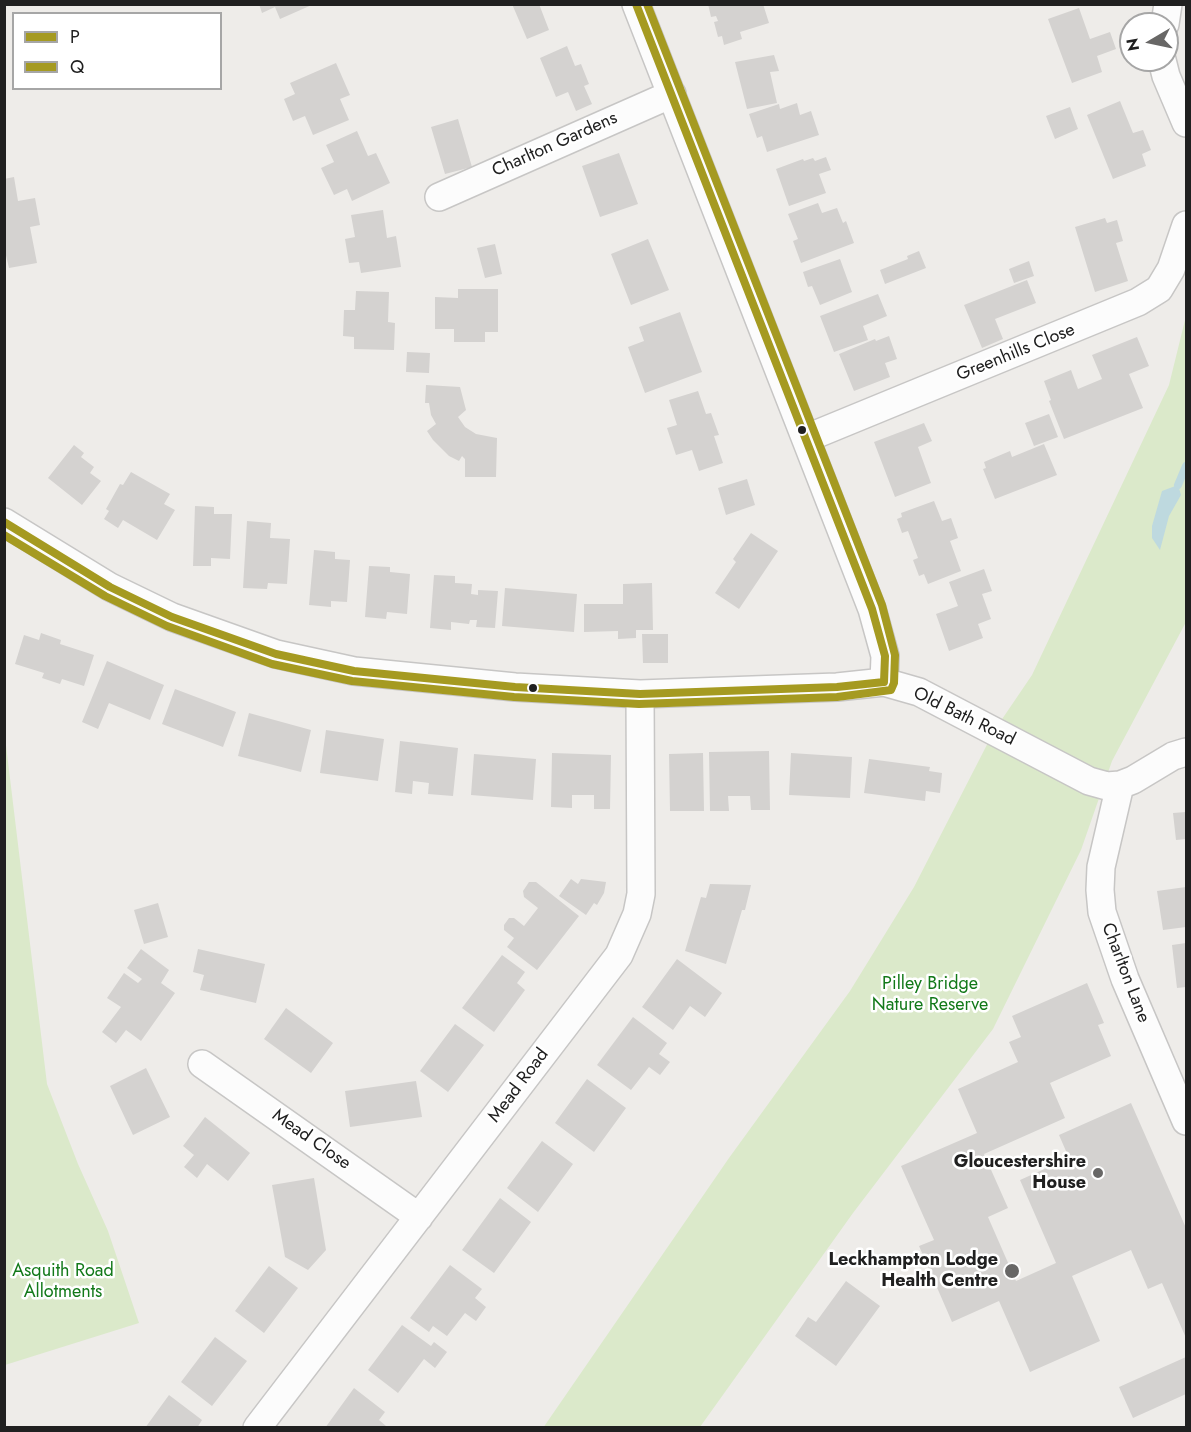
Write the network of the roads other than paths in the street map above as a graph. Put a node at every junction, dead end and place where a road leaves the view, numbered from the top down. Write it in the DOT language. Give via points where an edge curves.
graph roads {
  1 [pos="636,4"];
  2 [pos="1165,72"];
  3 [pos="672,94"];
  4 [pos="1186,123"];
  5 [pos="439,197"];
  6 [pos="1186,225"];
  7 [pos="807,438"];
  8 [pos="4,522"];
  9 [pos="884,682"];
  10 [pos="640,694"];
  11 [pos="1186,752"];
  12 [pos="1120,785"];
  13 [pos="202,1064"];
  14 [pos="1186,1121"];
  15 [pos="419,1217"];
  16 [pos="257,1428"];
  1 -- 3 [label="street"];
  2 -- 4 [label="street"];
  3 -- 5 [label="street, Charlton Gardens"];
  3 -- 7 [label="street"];
  6 -- 7 [label="street, Greenhills Close" via="1171,269 1158,289 1138,302"];
  7 -- 9 [label="street" via="872,609 885,656"];
  8 -- 10 [label="street, Old Bath Road" via="110,586 171,617 276,654 354,671 515,687"];
  9 -- 10 [label="street, Old Bath Road"];
  9 -- 12 [label="street, Old Bath Road" via="919,692 1098,784"];
  10 -- 15 [label="street, Mead Road" via="642,876 637,914 629,935 606,973"];
  11 -- 12 [label="street"];
  12 -- 14 [label="street, Charlton Lane" via="1101,867 1102,912 1125,979"];
  13 -- 15 [label="street, Mead Close"];
  15 -- 16 [label="street, Mead Road"];
}
